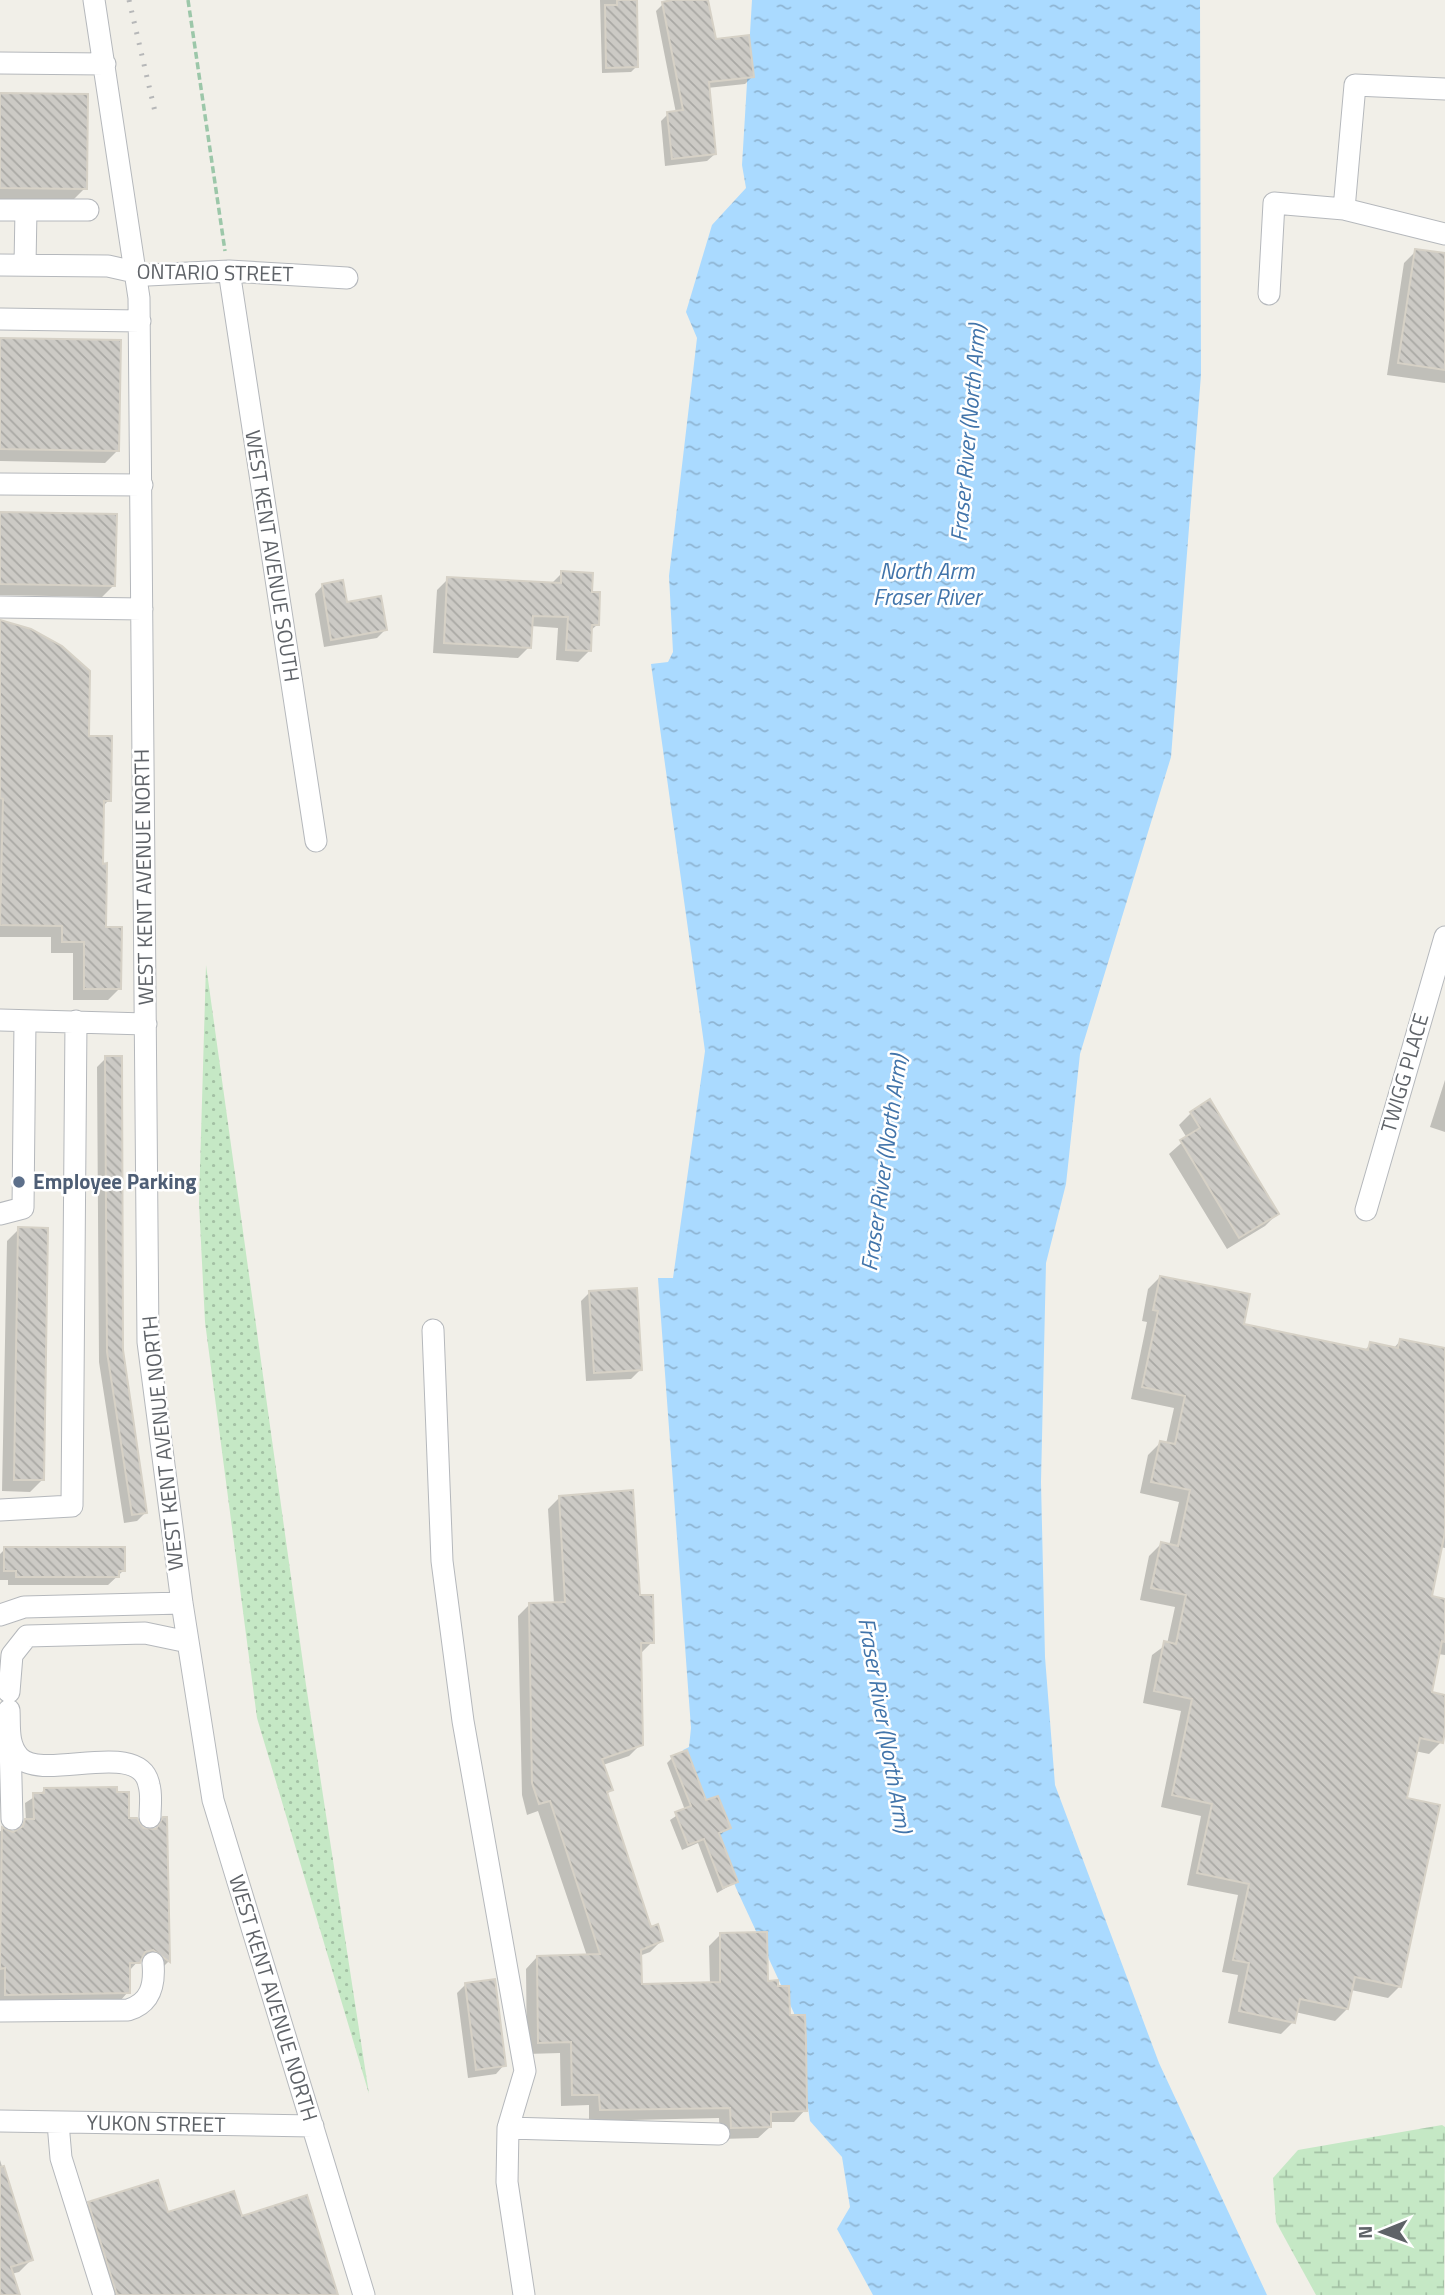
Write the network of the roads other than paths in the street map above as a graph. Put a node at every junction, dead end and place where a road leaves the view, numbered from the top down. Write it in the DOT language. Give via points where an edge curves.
graph roads {
  1 [pos="94,0"];
  2 [pos="0,64"];
  3 [pos="105,64"];
  4 [pos="1445,89"];
  5 [pos="1344,209"];
  6 [pos="0,210"];
  7 [pos="26,211"];
  8 [pos="88,211"];
  9 [pos="1445,234"];
  10 [pos="0,265"];
  11 [pos="25,265"];
  12 [pos="229,271"];
  13 [pos="135,273"];
  14 [pos="347,278"];
  15 [pos="1269,294"];
  16 [pos="0,319"];
  17 [pos="140,321"];
  18 [pos="0,484"];
  19 [pos="142,485"];
  20 [pos="0,607"];
  21 [pos="142,609"];
  22 [pos="316,841"];
  23 [pos="1445,937"];
  24 [pos="0,1020"];
  25 [pos="24,1021"];
  26 [pos="76,1021"];
  27 [pos="146,1024"];
  28 [pos="1366,1210"];
  29 [pos="0,1214"];
  30 [pos="433,1330"];
  31 [pos="0,1510"];
  32 [pos="181,1603"];
  33 [pos="0,1615"];
  34 [pos="188,1642"];
  35 [pos="10,1742"];
  36 [pos="0,1766"];
  37 [pos="150,1818"];
  38 [pos="12,1819"];
  39 [pos="153,1963"];
  40 [pos="0,2011"];
  41 [pos="0,2121"];
  42 [pos="58,2123"];
  43 [pos="313,2126"];
  44 [pos="508,2128"];
  45 [pos="719,2134"];
  46 [pos="104,2295"];
  47 [pos="364,2295"];
  48 [pos="524,2295"];
  1 -- 3 [label="street, WEST KENT AVENUE NORTH"];
  2 -- 3 [label="street"];
  3 -- 13 [label="street, WEST KENT AVENUE NORTH"];
  4 -- 5 [label="street" via="1355,85"];
  5 -- 9 [label="street"];
  5 -- 15 [label="street" via="1274,202"];
  6 -- 7 [label="street"];
  7 -- 8 [label="street"];
  7 -- 11 [label="street"];
  10 -- 11 [label="street, ONTARIO STREET"];
  11 -- 13 [label="street, ONTARIO STREET" via="108,266"];
  12 -- 13 [label="street, ONTARIO STREET"];
  12 -- 14 [label="street, ONTARIO STREET"];
  12 -- 22 [label="street, WEST KENT AVENUE SOUTH"];
  13 -- 17 [label="street, WEST KENT AVENUE NORTH"];
  16 -- 17 [label="street"];
  17 -- 19 [label="street, WEST KENT AVENUE NORTH"];
  18 -- 19 [label="street"];
  19 -- 21 [label="street, WEST KENT AVENUE NORTH"];
  20 -- 21 [label="street"];
  21 -- 27 [label="street, WEST KENT AVENUE NORTH"];
  23 -- 28 [label="street, TWIGG PLACE"];
  24 -- 25 [label="street"];
  25 -- 26 [label="street"];
  25 -- 29 [label="street" via="23,1208"];
  26 -- 27 [label="street"];
  26 -- 31 [label="street" via="72,1506"];
  27 -- 32 [label="street, WEST KENT AVENUE NORTH" via="148,1342"];
  30 -- 44 [label="street" via="442,1561 463,1721 525,2071"];
  32 -- 33 [label="street" via="24,1607"];
  32 -- 34 [label="street, WEST KENT AVENUE NORTH"];
  34 -- 35 [label="street" via="145,1633 27,1636 12,1655"];
  34 -- 43 [label="street, WEST KENT AVENUE NORTH" via="219,1827"];
  35 -- 36 [label="street"];
  35 -- 37 [label="street" via="20,1759 36,1765 129,1764 149,1783"];
  35 -- 38 [label="street"];
  39 -- 40 [label="street" via="148,1998 128,2010"];
  41 -- 42 [label="street, YUKON STREET"];
  42 -- 43 [label="street, YUKON STREET"];
  42 -- 46 [label="street" via="61,2158"];
  43 -- 47 [label="street, WEST KENT AVENUE NORTH"];
  44 -- 45 [label="street"];
  44 -- 48 [label="street" via="507,2182"];
}
